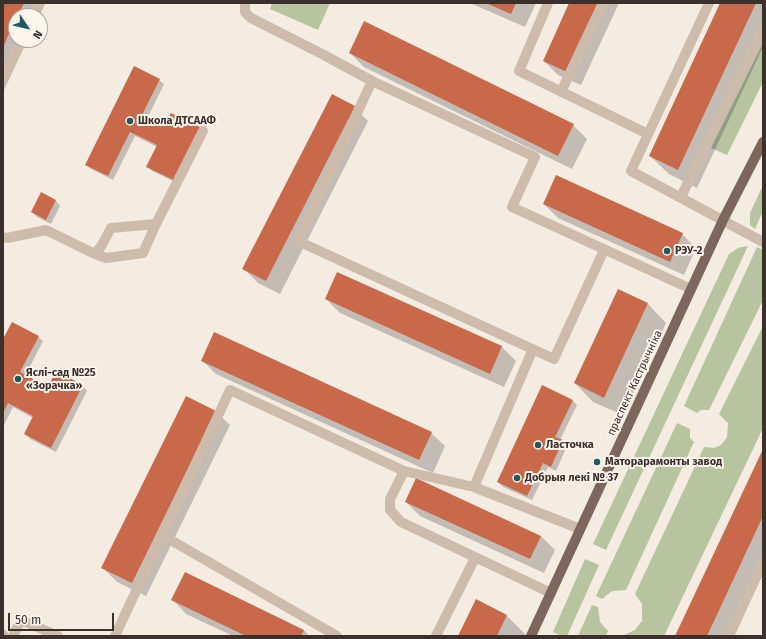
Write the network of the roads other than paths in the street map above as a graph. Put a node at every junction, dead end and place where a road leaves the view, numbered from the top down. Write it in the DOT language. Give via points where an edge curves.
graph roads {
  1 [pos="245,3"];
  2 [pos="548,3"];
  3 [pos="602,3"];
  4 [pos="709,3"];
  5 [pos="763,28"];
  6 [pos="18,48"];
  7 [pos="3,80"];
  8 [pos="372,81"];
  9 [pos="561,92"];
  10 [pos="203,131"];
  11 [pos="648,134"];
  12 [pos="763,142"];
  13 [pos="681,198"];
  14 [pos="723,220"];
  15 [pos="156,224"];
  16 [pos="3,237"];
  17 [pos="763,242"];
  18 [pos="604,250"];
  19 [pos="95,254"];
  20 [pos="691,289"];
  21 [pos="532,349"];
  22 [pos="404,471"];
  23 [pos="474,488"];
  24 [pos="580,529"];
  25 [pos="162,535"];
  26 [pos="475,558"];
  27 [pos="763,562"];
  28 [pos="550,593"];
  29 [pos="13,636"];
  30 [pos="58,636"];
  31 [pos="115,636"];
  32 [pos="337,636"];
  33 [pos="436,636"];
  34 [pos="531,636"];
  35 [pos="729,636"];
  1 -- 8 [label="lane" via="245,12 251,18"];
  2 -- 9 [label="lane" via="518,71"];
  3 -- 9 [label="lane"];
  4 -- 11 [label="lane"];
  5 -- 13 [label="lane"];
  6 -- 7 [label="lane"];
  8 -- 18 [label="lane" via="535,157 512,207"];
  8 -- 21 [label="lane" via="298,241"];
  9 -- 11 [label="lane"];
  10 -- 15 [label="lane"];
  11 -- 13 [label="lane" via="631,171"];
  12 -- 14 [label="main road, праспект Кастрычніка"];
  13 -- 14 [label="lane"];
  14 -- 17 [label="lane"];
  14 -- 20 [label="main road, праспект Кастрычніка"];
  15 -- 19 [label="lane" via="111,228"];
  15 -- 19 [label="lane" via="143,253 106,258"];
  16 -- 19 [label="lane" via="46,230"];
  18 -- 20 [label="lane"];
  18 -- 21 [label="lane" via="554,359"];
  20 -- 24 [label="main road, праспект Кастрычніка"];
  21 -- 23 [label="lane"];
  22 -- 23 [label="lane"];
  22 -- 25 [label="lane" via="230,390"];
  22 -- 26 [label="lane" via="390,499 390,510 401,522"];
  23 -- 24 [label="lane"];
  24 -- 28 [label="main road, праспект Кастрычніка"];
  25 -- 31 [label="lane"];
  25 -- 32 [label="lane"];
  26 -- 28 [label="lane"];
  26 -- 33 [label="lane"];
  27 -- 35 [label="lane"];
  28 -- 34 [label="main road, праспект Кастрычніка"];
  29 -- 30 [label="lane" via="21,620"];
}
